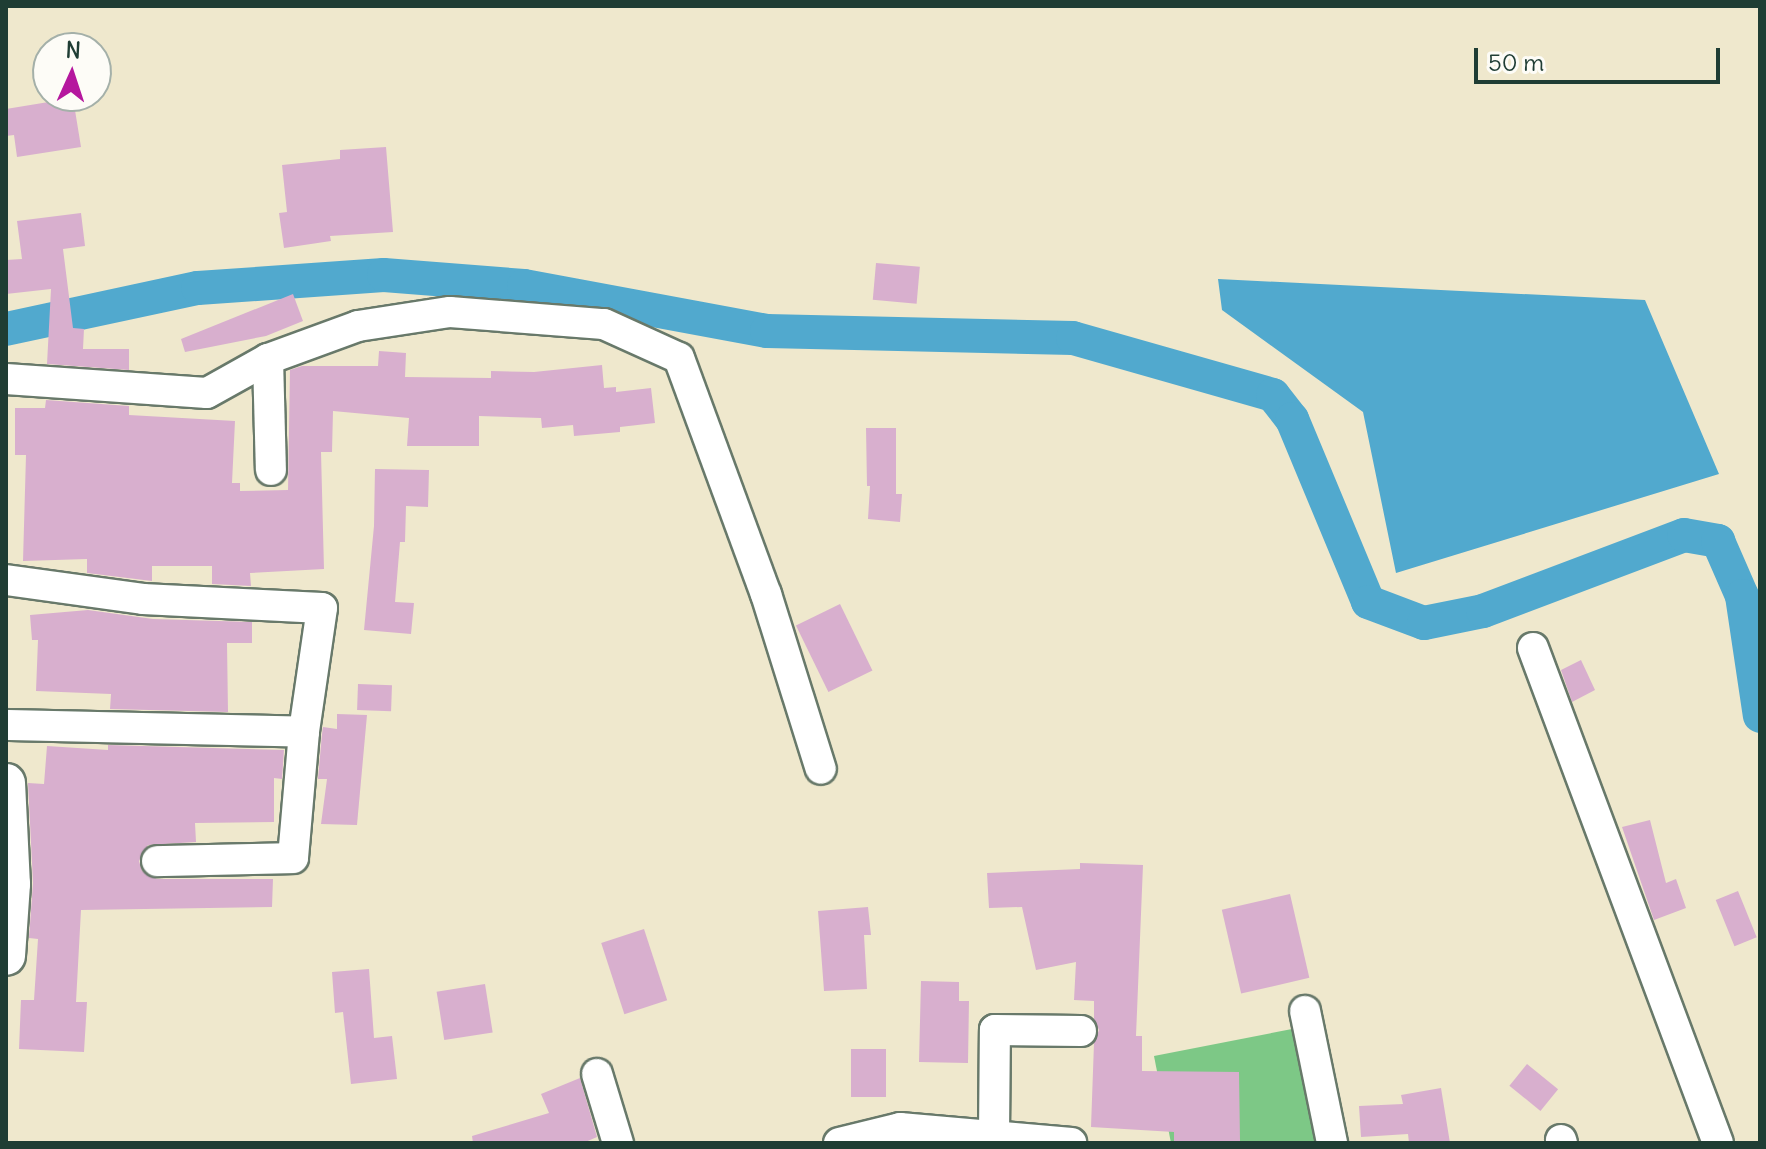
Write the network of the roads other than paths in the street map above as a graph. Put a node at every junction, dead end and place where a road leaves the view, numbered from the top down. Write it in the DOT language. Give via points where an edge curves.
graph roads {
  1 [pos="268,359"];
  2 [pos="6,379"];
  3 [pos="271,470"];
  4 [pos="6,580"];
  5 [pos="1533,648"];
  6 [pos="6,725"];
  7 [pos="304,732"];
  8 [pos="821,769"];
  9 [pos="6,783"];
  10 [pos="157,861"];
  11 [pos="9,884"];
  12 [pos="6,956"];
  13 [pos="1305,1011"];
  14 [pos="1081,1031"];
  15 [pos="597,1074"];
  16 [pos="994,1136"];
  17 [pos="618,1143"];
  18 [pos="839,1143"];
  19 [pos="1071,1143"];
  20 [pos="1332,1143"];
  21 [pos="1718,1143"];
  1 -- 2 [label="street" via="207,393"];
  1 -- 3 [label="street"];
  1 -- 8 [label="street" via="358,326 450,312 604,324 679,358 766,594"];
  4 -- 7 [label="street" via="143,599 322,608"];
  5 -- 21 [label="street"];
  6 -- 7 [label="street"];
  7 -- 10 [label="street" via="293,858"];
  9 -- 11 [label="street"];
  11 -- 12 [label="street"];
  13 -- 20 [label="street"];
  14 -- 16 [label="street" via="995,1030"];
  15 -- 17 [label="street"];
  16 -- 18 [label="street" via="900,1128"];
  16 -- 19 [label="street"];
}
